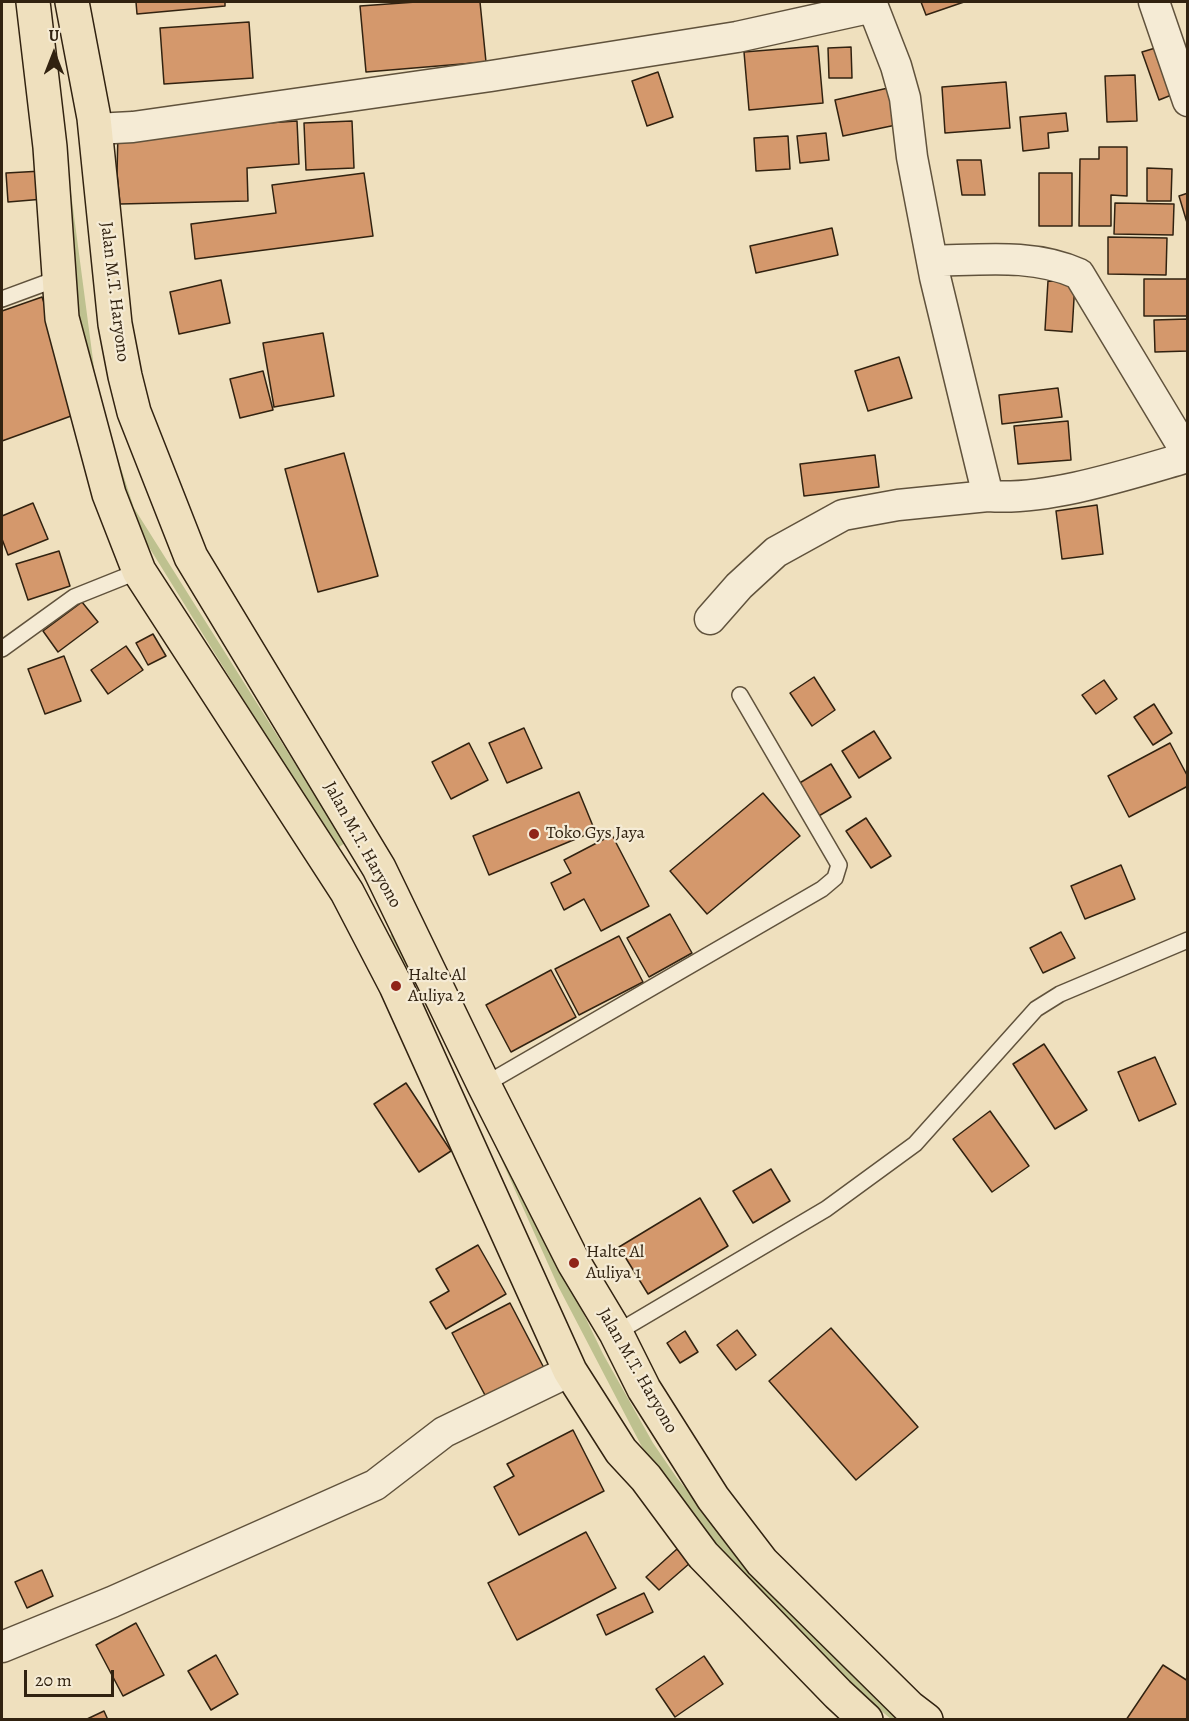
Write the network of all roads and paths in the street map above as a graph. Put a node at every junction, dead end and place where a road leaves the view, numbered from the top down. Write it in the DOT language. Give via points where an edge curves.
graph roads {
  1 [pos="33,2"];
  2 [pos="72,2"];
  3 [pos="1154,2"];
  4 [pos="877,4"];
  5 [pos="1188,101"];
  6 [pos="95,129"];
  7 [pos="932,261"];
  8 [pos="59,278"];
  9 [pos="2,299"];
  10 [pos="1188,456"];
  11 [pos="988,496"];
  12 [pos="140,572"];
  13 [pos="710,619"];
  14 [pos="2,649"];
  15 [pos="740,695"];
  16 [pos="379,868"];
  17 [pos="347,892"];
  18 [pos="1188,940"];
  19 [pos="484,1085"];
  20 [pos="616,1333"];
  21 [pos="570,1371"];
  22 [pos="2,1647"];
  23 [pos="866,1719"];
  24 [pos="926,1719"];
  1 -- 8 [label="highway, Jalan M.T. Haryono" via="50,147"];
  2 -- 6 [label="highway, Jalan M.T. Haryono"];
  3 -- 5 [label="street"];
  4 -- 6 [label="street" via="737,37 503,75 134,127"];
  4 -- 7 [label="street" via="905,98"];
  6 -- 16 [label="highway, Jalan M.T. Haryono" via="115,324 135,412 150,455 191,556"];
  7 -- 10 [label="street" via="1028,260 1056,263 1079,274"];
  7 -- 11 [label="street"];
  8 -- 9 [label="lane"];
  8 -- 12 [label="highway, Jalan M.T. Haryono" via="62,318 81,395 110,494"];
  10 -- 11 [label="street" via="1048,493 1009,498"];
  11 -- 13 [label="street" via="843,515 776,552"];
  12 -- 14 [label="lane" via="74,597"];
  12 -- 17 [label="highway, Jalan M.T. Haryono"];
  15 -- 19 [label="lane" via="839,866 835,878"];
  16 -- 17 [label="highway"];
  16 -- 19 [label="highway, Jalan M.T. Haryono"];
  17 -- 21 [label="highway, Jalan M.T. Haryono" via="396,986"];
  18 -- 20 [label="lane" via="1060,994 1036,1009 915,1144 826,1209"];
  19 -- 20 [label="highway, Jalan M.T. Haryono" via="574,1263"];
  20 -- 24 [label="highway, Jalan M.T. Haryono" via="644,1389 713,1498 762,1562 909,1707"];
  21 -- 22 [label="street" via="444,1432 375,1485"];
  21 -- 23 [label="highway, Jalan M.T. Haryono" via="621,1451 703,1555"];
}
